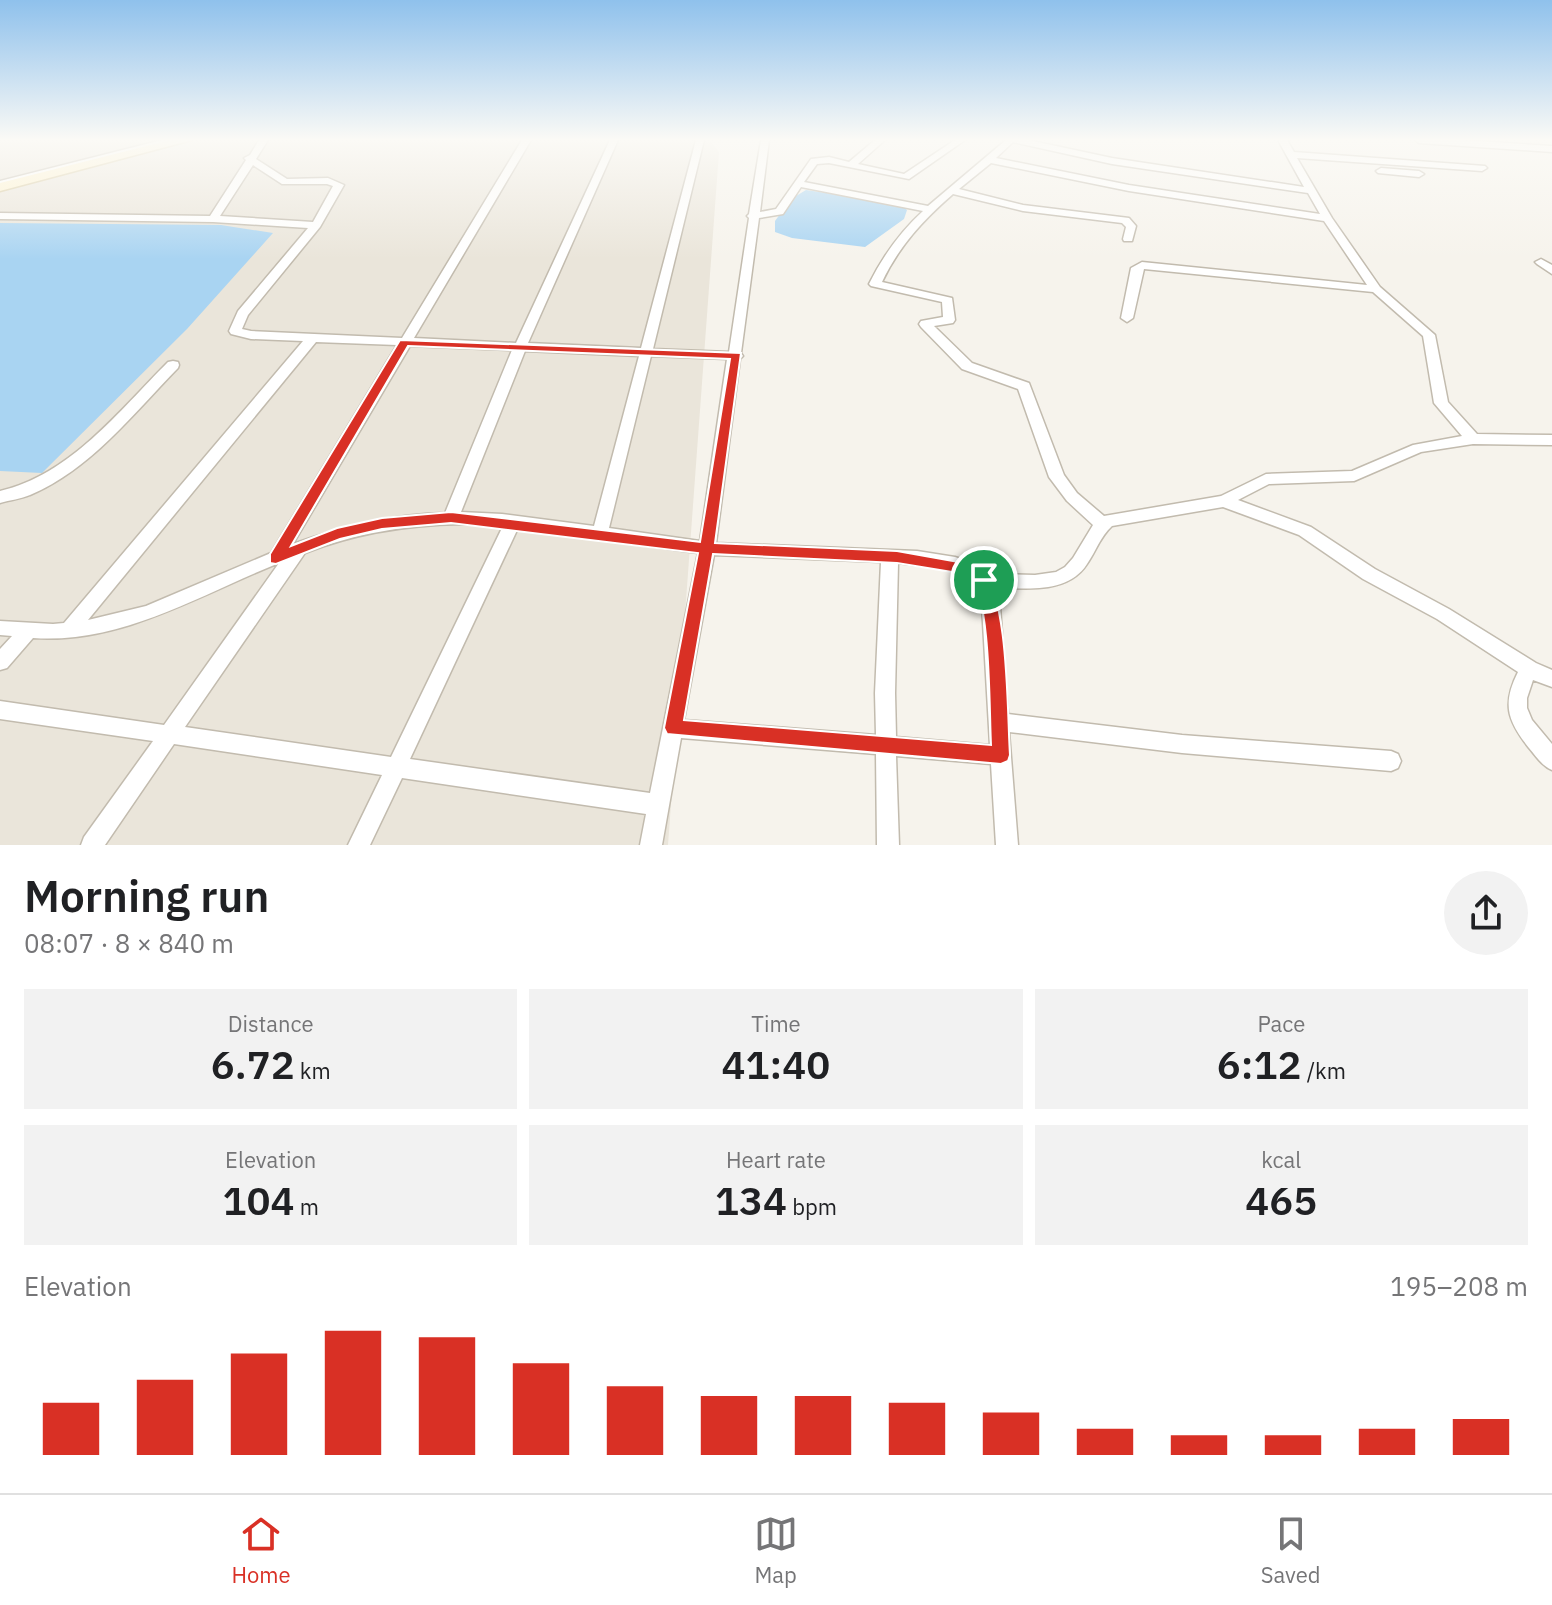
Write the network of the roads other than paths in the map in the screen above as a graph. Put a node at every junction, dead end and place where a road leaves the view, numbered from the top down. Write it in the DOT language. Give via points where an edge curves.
graph roads {
  1 [pos="21,179"];
  2 [pos="23,179"];
  3 [pos="236,179"];
  4 [pos="281,179"];
  5 [pos="504,179"];
  6 [pos="596,179"];
  7 [pos="690,179"];
  8 [pos="758,179"];
  9 [pos="801,179"];
  10 [pos="967,179"];
  11 [pos="1087,179"];
  12 [pos="1236,179"];
  13 [pos="1306,179"];
  14 [pos="798,184"];
  15 [pos="0,185"];
  16 [pos="953,191"];
  17 [pos="1313,191"];
  18 [pos="928,209"];
  19 [pos="0,216"];
  20 [pos="752,216"];
  21 [pos="1327,218"];
  22 [pos="213,219"];
  23 [pos="316,225"];
  24 [pos="1128,239"];
  25 [pos="1541,262"];
  26 [pos="1552,271"];
  27 [pos="1376,289"];
  28 [pos="1127,318"];
  29 [pos="313,337"];
  30 [pos="404,342"];
  31 [pos="520,347"];
  32 [pos="647,350"];
  33 [pos="737,356"];
  34 [pos="173,365"];
  35 [pos="1473,439"];
  36 [pos="1552,440"];
  37 [pos="0,497"];
  38 [pos="1224,501"];
  39 [pos="451,517"];
  40 [pos="513,522"];
  41 [pos="1102,524"];
  42 [pos="600,533"];
  43 [pos="300,548"];
  44 [pos="707,548"];
  45 [pos="890,556"];
  46 [pos="276,558"];
  47 [pos="984,580"];
  48 [pos="0,628"];
  49 [pos="69,630"];
  50 [pos="26,633"];
  51 [pos="0,662"];
  52 [pos="1529,669"];
  53 [pos="1552,679"];
  54 [pos="0,710"];
  55 [pos="1000,722"];
  56 [pos="673,728"];
  57 [pos="170,737"];
  58 [pos="886,746"];
  59 [pos="1001,755"];
  60 [pos="1552,760"];
  61 [pos="1391,761"];
  62 [pos="395,769"];
  63 [pos="659,805"];
  64 [pos="92,845"];
  65 [pos="359,845"];
  66 [pos="651,845"];
  67 [pos="888,845"];
  68 [pos="1007,845"];
  1 -- 15 [label="street"];
  2 -- 15 [label="main road"];
  3 -- 22 [label="street"];
  4 -- 23 [label="street" via="338,183"];
  5 -- 30 [label="street"];
  6 -- 31 [label="street"];
  7 -- 32 [label="street"];
  8 -- 20 [label="street"];
  9 -- 14 [label="street"];
  10 -- 16 [label="street"];
  11 -- 21 [label="street"];
  12 -- 17 [label="street"];
  13 -- 17 [label="street"];
  14 -- 18 [label="street"];
  14 -- 20 [label="street" via="779,212"];
  16 -- 18 [label="street"];
  16 -- 24 [label="street" via="1023,208 1125,220 1131,226"];
  17 -- 21 [label="street"];
  18 -- 41 [label="street" via="902,236 876,286 948,300 949,320 925,324 967,366 1024,386 1057,477"];
  19 -- 22 [label="street"];
  20 -- 33 [label="street"];
  21 -- 27 [label="street"];
  22 -- 23 [label="street"];
  23 -- 29 [label="street" via="234,327 251,335"];
  25 -- 26 [label="street"];
  27 -- 28 [label="street" via="1142,265"];
  27 -- 35 [label="street" via="1429,335 1441,403"];
  29 -- 30 [label="street"];
  29 -- 49 [label="street"];
  30 -- 31 [label="street"];
  30 -- 46 [label="street"];
  31 -- 32 [label="street"];
  31 -- 39 [label="street"];
  32 -- 33 [label="street"];
  32 -- 42 [label="street"];
  33 -- 44 [label="street"];
  34 -- 37 [label="street" via="54,479 27,493"];
  35 -- 36 [label="street"];
  35 -- 38 [label="street" via="1399,454 1354,476 1266,479"];
  38 -- 41 [label="street" via="1126,515"];
  38 -- 52 [label="street" via="1305,531"];
  39 -- 40 [label="street"];
  39 -- 43 [label="street" via="382,523"];
  40 -- 42 [label="street"];
  40 -- 62 [label="street"];
  41 -- 47 [label="street" via="1078,566 1065,574 1037,581"];
  42 -- 44 [label="street"];
  43 -- 46 [label="street"];
  43 -- 57 [label="street"];
  44 -- 45 [label="street"];
  44 -- 56 [label="street"];
  45 -- 47 [label="street" via="961,566"];
  45 -- 58 [label="street"];
  46 -- 49 [label="street" via="128,622"];
  47 -- 55 [label="street" via="991,606"];
  48 -- 50 [label="street"];
  49 -- 50 [label="street"];
  50 -- 51 [label="street"];
  52 -- 53 [label="street"];
  52 -- 60 [label="street" via="1514,695 1516,708"];
  54 -- 57 [label="street"];
  55 -- 59 [label="street"];
  55 -- 61 [label="street"];
  56 -- 58 [label="street"];
  56 -- 63 [label="street"];
  57 -- 62 [label="street"];
  57 -- 64 [label="street"];
  58 -- 59 [label="street"];
  58 -- 67 [label="street"];
  59 -- 68 [label="street"];
  62 -- 63 [label="street"];
  62 -- 65 [label="street"];
  63 -- 66 [label="street"];
}
